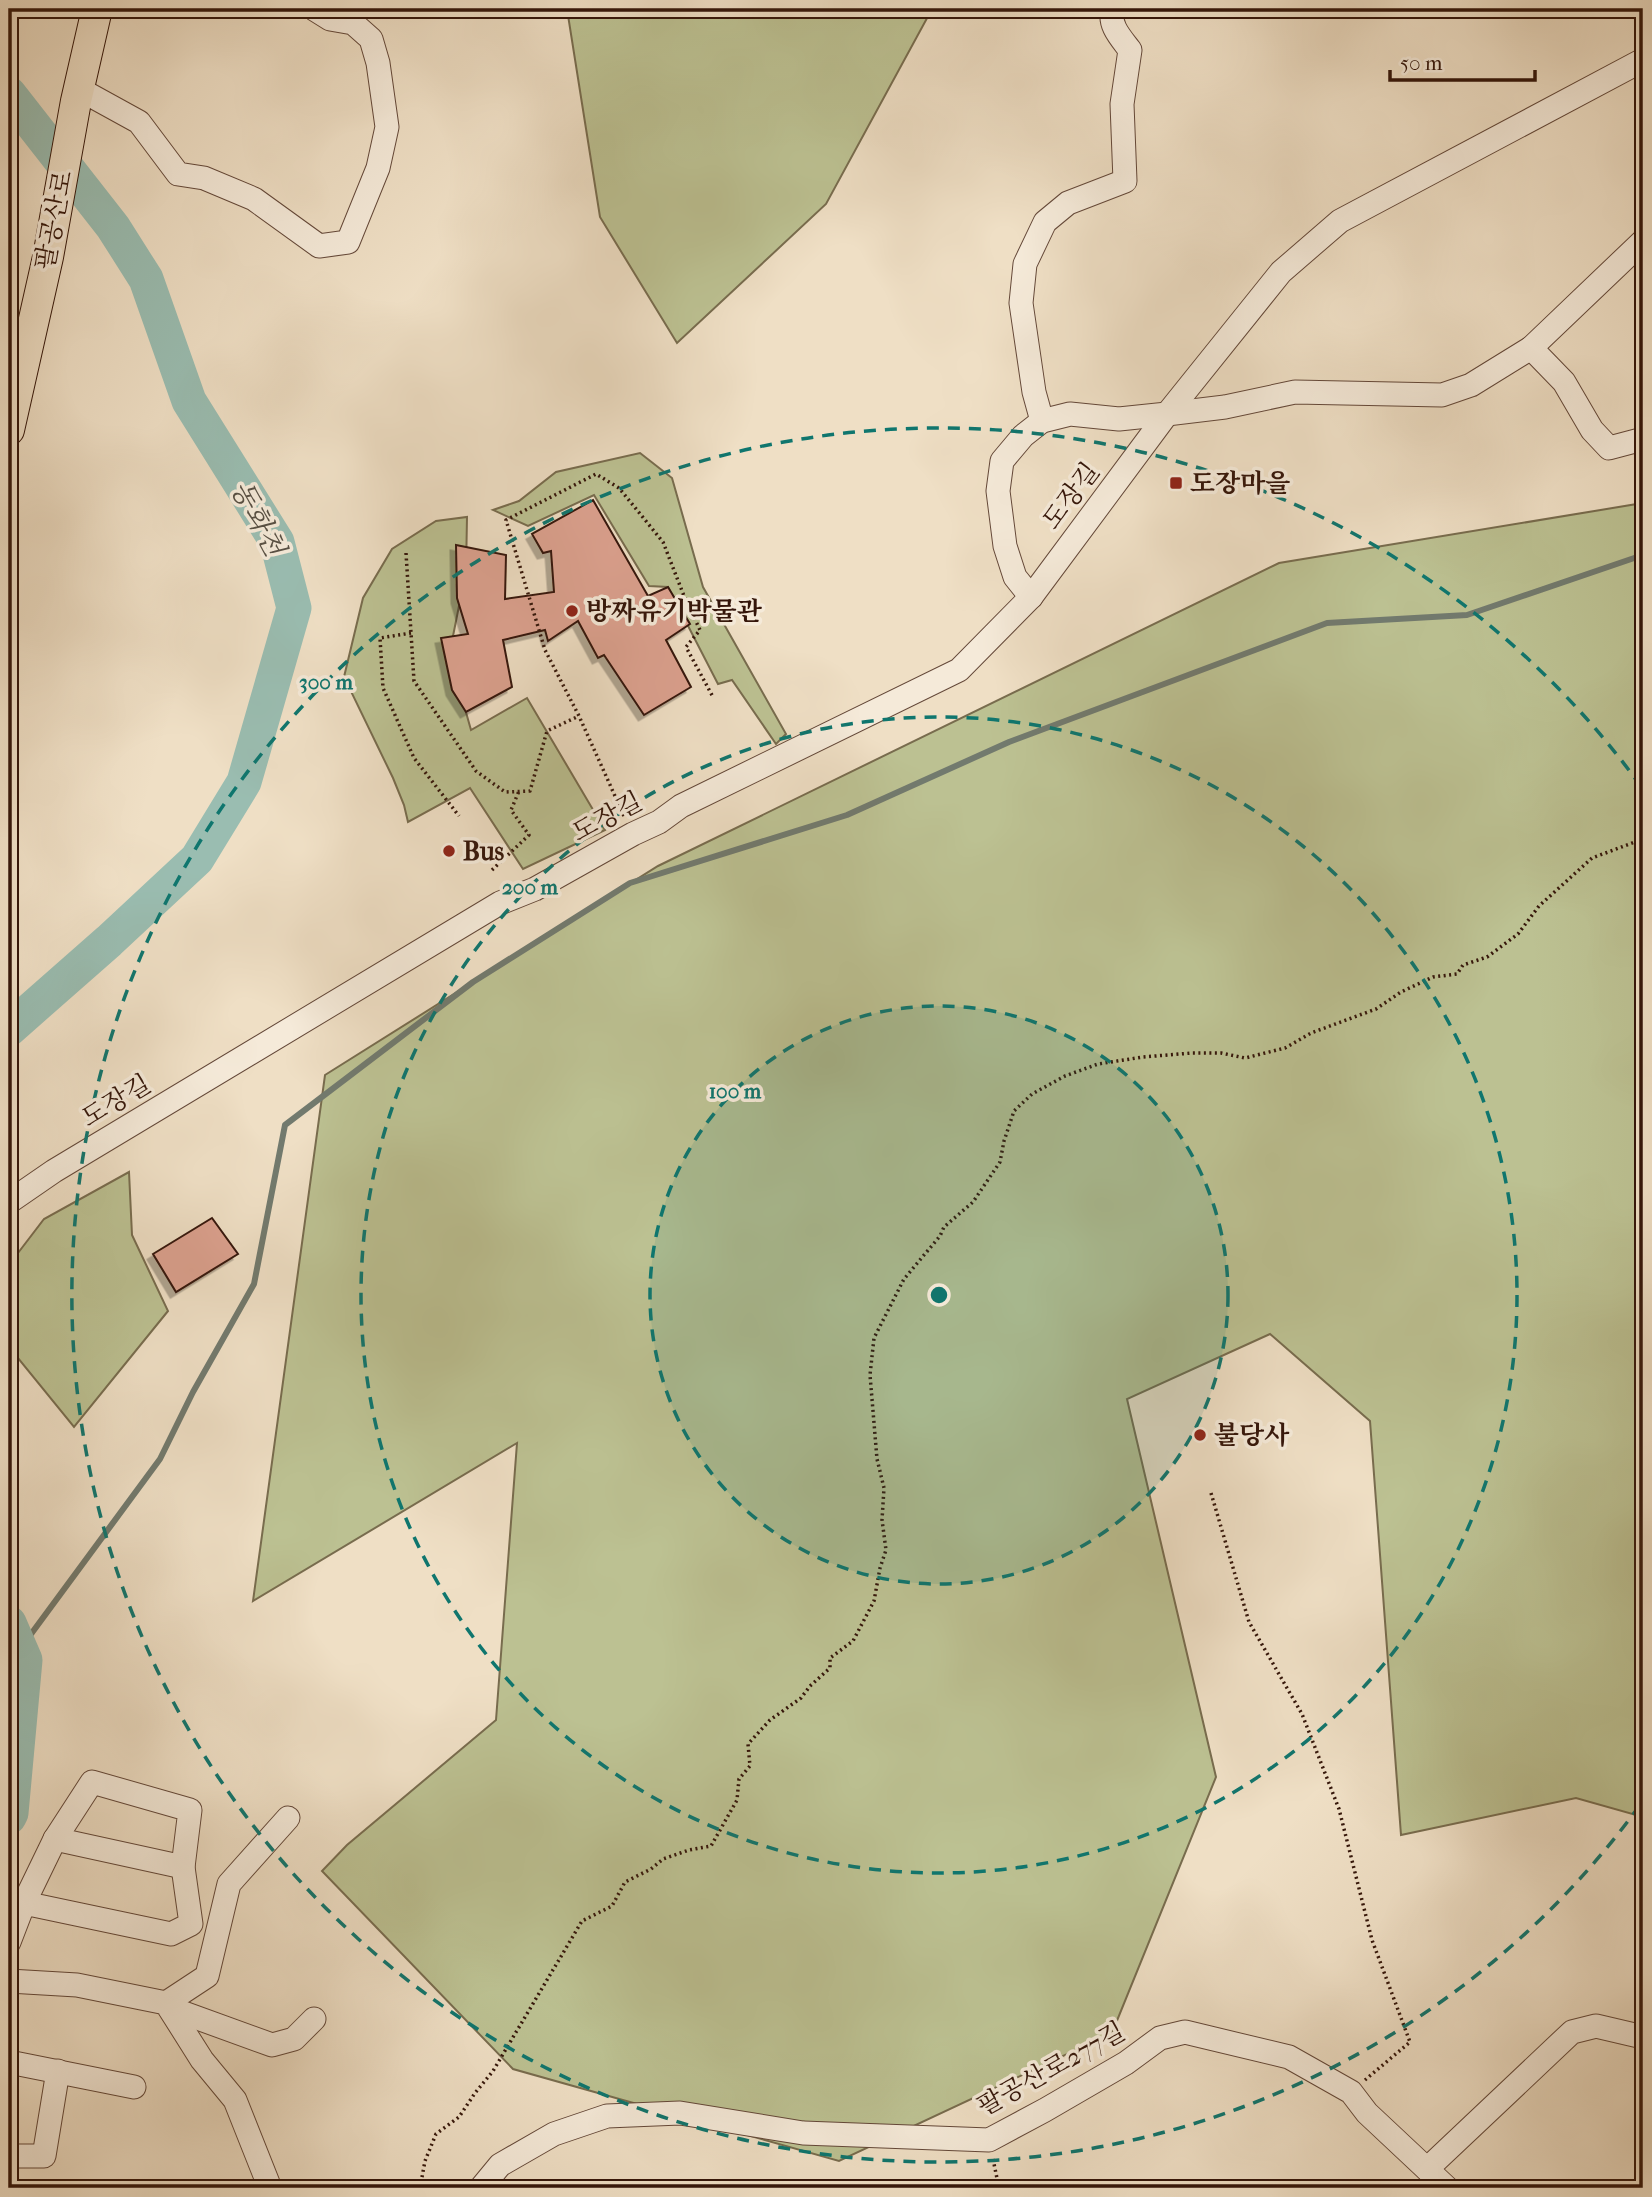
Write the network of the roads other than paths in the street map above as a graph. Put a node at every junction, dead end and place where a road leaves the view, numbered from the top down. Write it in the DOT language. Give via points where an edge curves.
graph roads {
  1 [pos="97,9"];
  2 [pos="314,9"];
  3 [pos="1113,9"];
  4 [pos="1643,60"];
  5 [pos="77,95"];
  6 [pos="1643,241"];
  7 [pos="1531,348"];
  8 [pos="1167,414"];
  9 [pos="1042,421"];
  10 [pos="9,430"];
  11 [pos="1643,439"];
  12 [pos="1031,597"];
  13 [pos="9,1202"];
  14 [pos="288,1818"];
  15 [pos="55,1839"];
  16 [pos="183,1867"];
  17 [pos="24,1903"];
  18 [pos="9,1942"];
  19 [pos="9,1981"];
  20 [pos="168,2005"];
  21 [pos="314,2019"];
  22 [pos="1643,2037"];
  23 [pos="9,2062"];
  24 [pos="58,2071"];
  25 [pos="134,2087"];
  26 [pos="9,2156"];
  27 [pos="1427,2169"];
  28 [pos="270,2188"];
  29 [pos="481,2188"];
  30 [pos="1447,2188"];
  1 -- 5 [label="main road, 팔공산로"];
  2 -- 5 [label="street" via="330,19 353,23 371,39 378,63 387,127 378,168 348,242 320,246 254,199 204,178 178,174 139,122"];
  3 -- 9 [label="street" via="1115,30 1130,50 1122,104 1125,181 1068,203 1045,222 1025,264 1021,303"];
  4 -- 8 [label="street, 도장길" via="1340,221 1281,272"];
  5 -- 10 [label="main road, 팔공산로" via="55,222"];
  6 -- 7 [label="street"];
  7 -- 8 [label="street" via="1471,385 1442,395 1295,392"];
  7 -- 11 [label="street" via="1564,382 1592,430 1609,448"];
  8 -- 9 [label="street" via="1119,419 1070,414"];
  8 -- 12 [label="street, 도장길"];
  9 -- 12 [label="street" via="1002,461 998,492 1005,546 1015,577"];
  12 -- 13 [label="street, 도장길" via="959,670 681,806 659,822 500,903"];
  14 -- 20 [label="street" via="229,1884 207,1976"];
  15 -- 16 [label="street"];
  15 -- 16 [label="street" via="92,1782 190,1810"];
  15 -- 17 [label="street"];
  16 -- 17 [label="street" via="191,1924 171,1934"];
  17 -- 18 [label="street"];
  19 -- 20 [label="street" via="77,1985"];
  20 -- 21 [label="street" via="272,2045 294,2039"];
  20 -- 28 [label="street" via="202,2060 235,2100"];
  22 -- 27 [label="street" via="1596,2025 1572,2032"];
  23 -- 24 [label="street"];
  24 -- 25 [label="street"];
  24 -- 26 [label="street" via="44,2157"];
  27 -- 29 [label="street, 팔공산로277길" via="1350,2092 1289,2057 1185,2032 1160,2038 1126,2063 989,2140 803,2133 680,2113 607,2116 554,2134 500,2165"];
  27 -- 30 [label="street, 팔공산로277길"];
}
